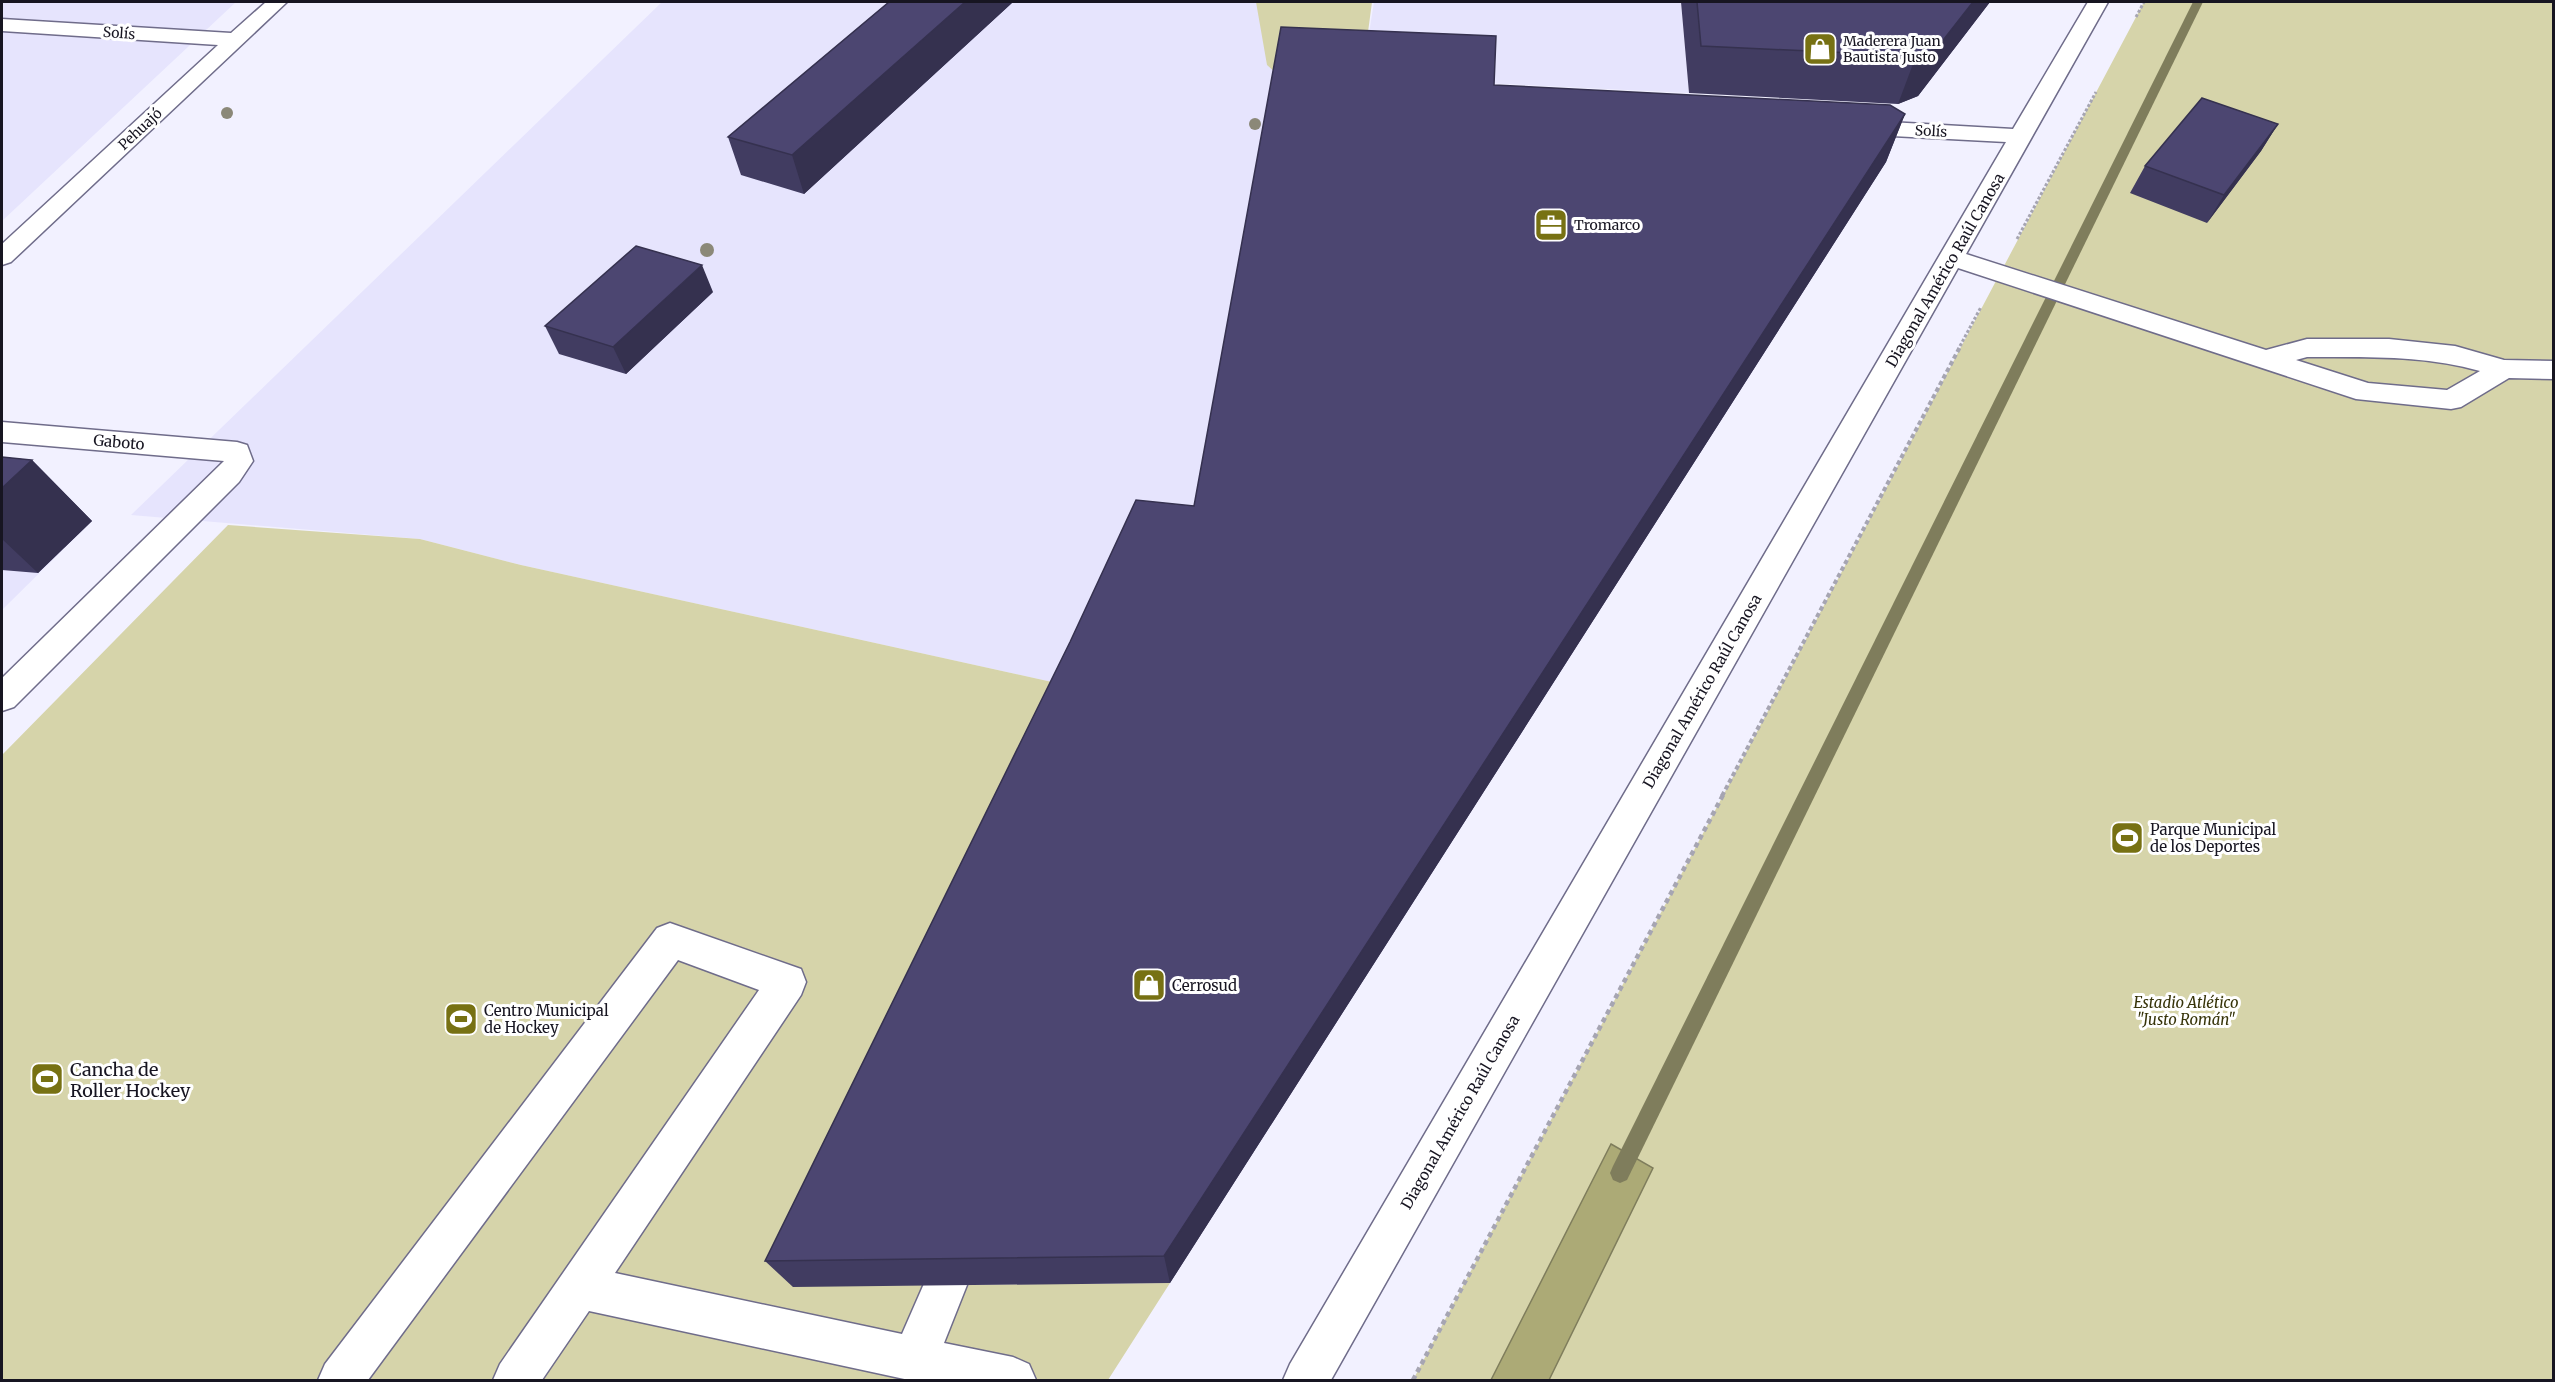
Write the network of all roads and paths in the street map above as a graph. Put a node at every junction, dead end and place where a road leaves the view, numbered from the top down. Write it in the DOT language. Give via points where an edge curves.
graph roads {
  1 [pos="277,2"];
  2 [pos="2098,2"];
  3 [pos="2144,2"];
  4 [pos="2133,22"];
  5 [pos="2,26"];
  6 [pos="237,40"];
  7 [pos="2099,85"];
  8 [pos="1834,126"];
  9 [pos="2021,136"];
  10 [pos="2,256"];
  11 [pos="1952,258"];
  12 [pos="1999,273"];
  13 [pos="2267,359"];
  14 [pos="2504,369"];
  15 [pos="2553,370"];
  16 [pos="2,432"];
  17 [pos="2,698"];
  18 [pos="945,1285"];
  19 [pos="580,1287"];
  20 [pos="914,1360"];
  21 [pos="341,1380"];
  22 [pos="516,1380"];
  23 [pos="1013,1380"];
  24 [pos="1306,1380"];
  25 [pos="1413,1380"];
  1 -- 6 [label="street, Pehuajó"];
  2 -- 9 [label="street, Diagonal Américo Raúl Canosa"];
  3 -- 4 [label="path"];
  5 -- 6 [label="street, Solís"];
  6 -- 10 [label="street, Pehuajó"];
  7 -- 12 [label="path"];
  8 -- 9 [label="street, Solís"];
  9 -- 11 [label="street, Diagonal Américo Raúl Canosa"];
  11 -- 12 [label="street"];
  11 -- 24 [label="street, Diagonal Américo Raúl Canosa"];
  12 -- 13 [label="street"];
  12 -- 25 [label="path"];
  13 -- 14 [label="street" via="2307,348 2390,348 2455,355"];
  13 -- 14 [label="street" via="2366,392 2451,400"];
  14 -- 15 [label="street"];
  16 -- 17 [label="street, Gaboto" via="237,452 239,461"];
  18 -- 20 [label="street"];
  19 -- 20 [label="street"];
  19 -- 21 [label="street" via="787,982 670,940"];
  19 -- 22 [label="street"];
  20 -- 23 [label="street"];
}
